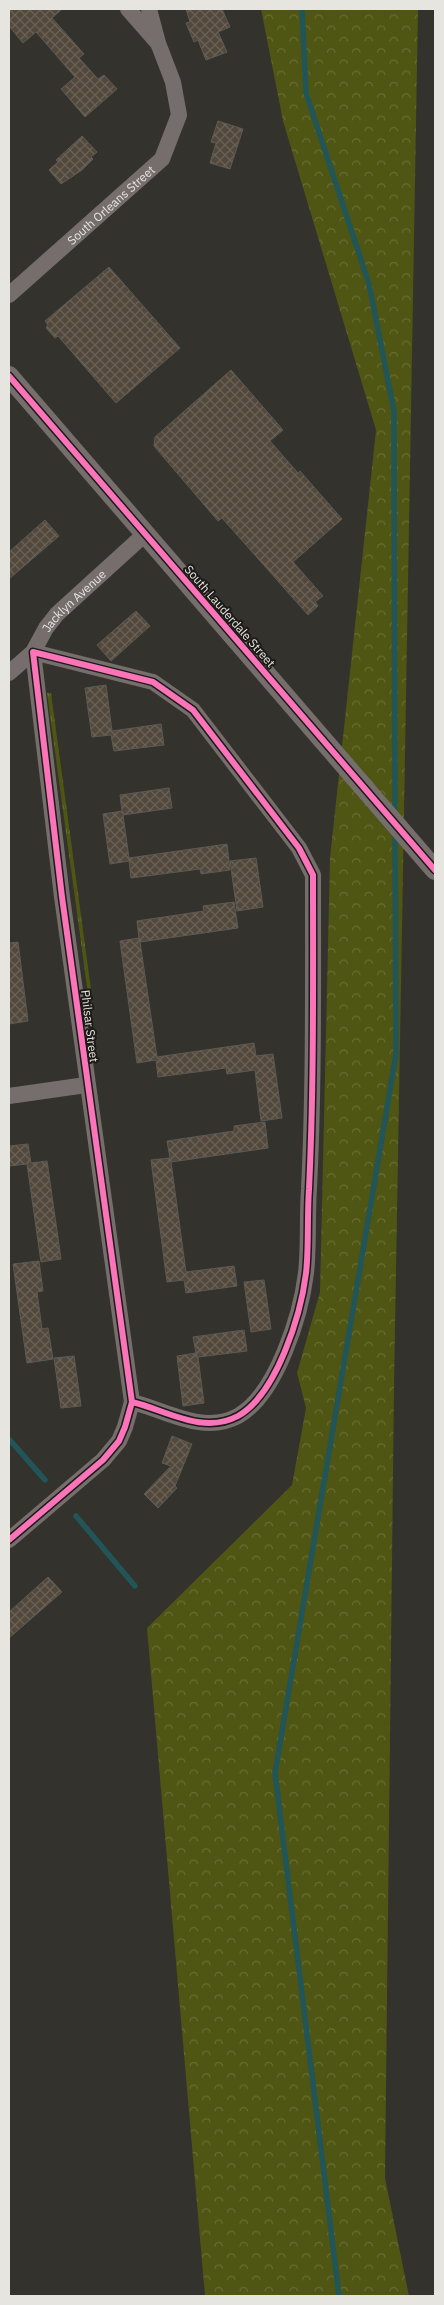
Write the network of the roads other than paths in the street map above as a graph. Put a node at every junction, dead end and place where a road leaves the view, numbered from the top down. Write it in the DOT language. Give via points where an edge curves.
graph roads {
  1 [pos="128,9"];
  2 [pos="149,9"];
  3 [pos="158,43"];
  4 [pos="9,294"];
  5 [pos="9,376"];
  6 [pos="145,534"];
  7 [pos="33,652"];
  8 [pos="9,673"];
  9 [pos="435,870"];
  10 [pos="86,1085"];
  11 [pos="9,1096"];
  12 [pos="132,1402"];
  13 [pos="9,1540"];
  1 -- 3 [label="street"];
  2 -- 3 [label="street, South Orleans Street"];
  3 -- 4 [label="street, South Orleans Street" via="173,82 179,115 162,159"];
  5 -- 6 [label="street, South Lauderdale Street"];
  6 -- 7 [label="street, Jacklyn Avenue" via="57,614"];
  6 -- 9 [label="street, South Lauderdale Street"];
  7 -- 8 [label="street, Jacklyn Avenue"];
  7 -- 10 [label="street, Philsar Street"];
  7 -- 12 [label="street" via="153,682 193,710 299,848 313,875 312,1118 306,1272 290,1340 260,1395 248,1408 227,1420 205,1423 189,1420"];
  10 -- 11 [label="street"];
  10 -- 12 [label="street, Philsar Street"];
  12 -- 13 [label="street, Philsar Street" via="119,1441 103,1460"];
}
